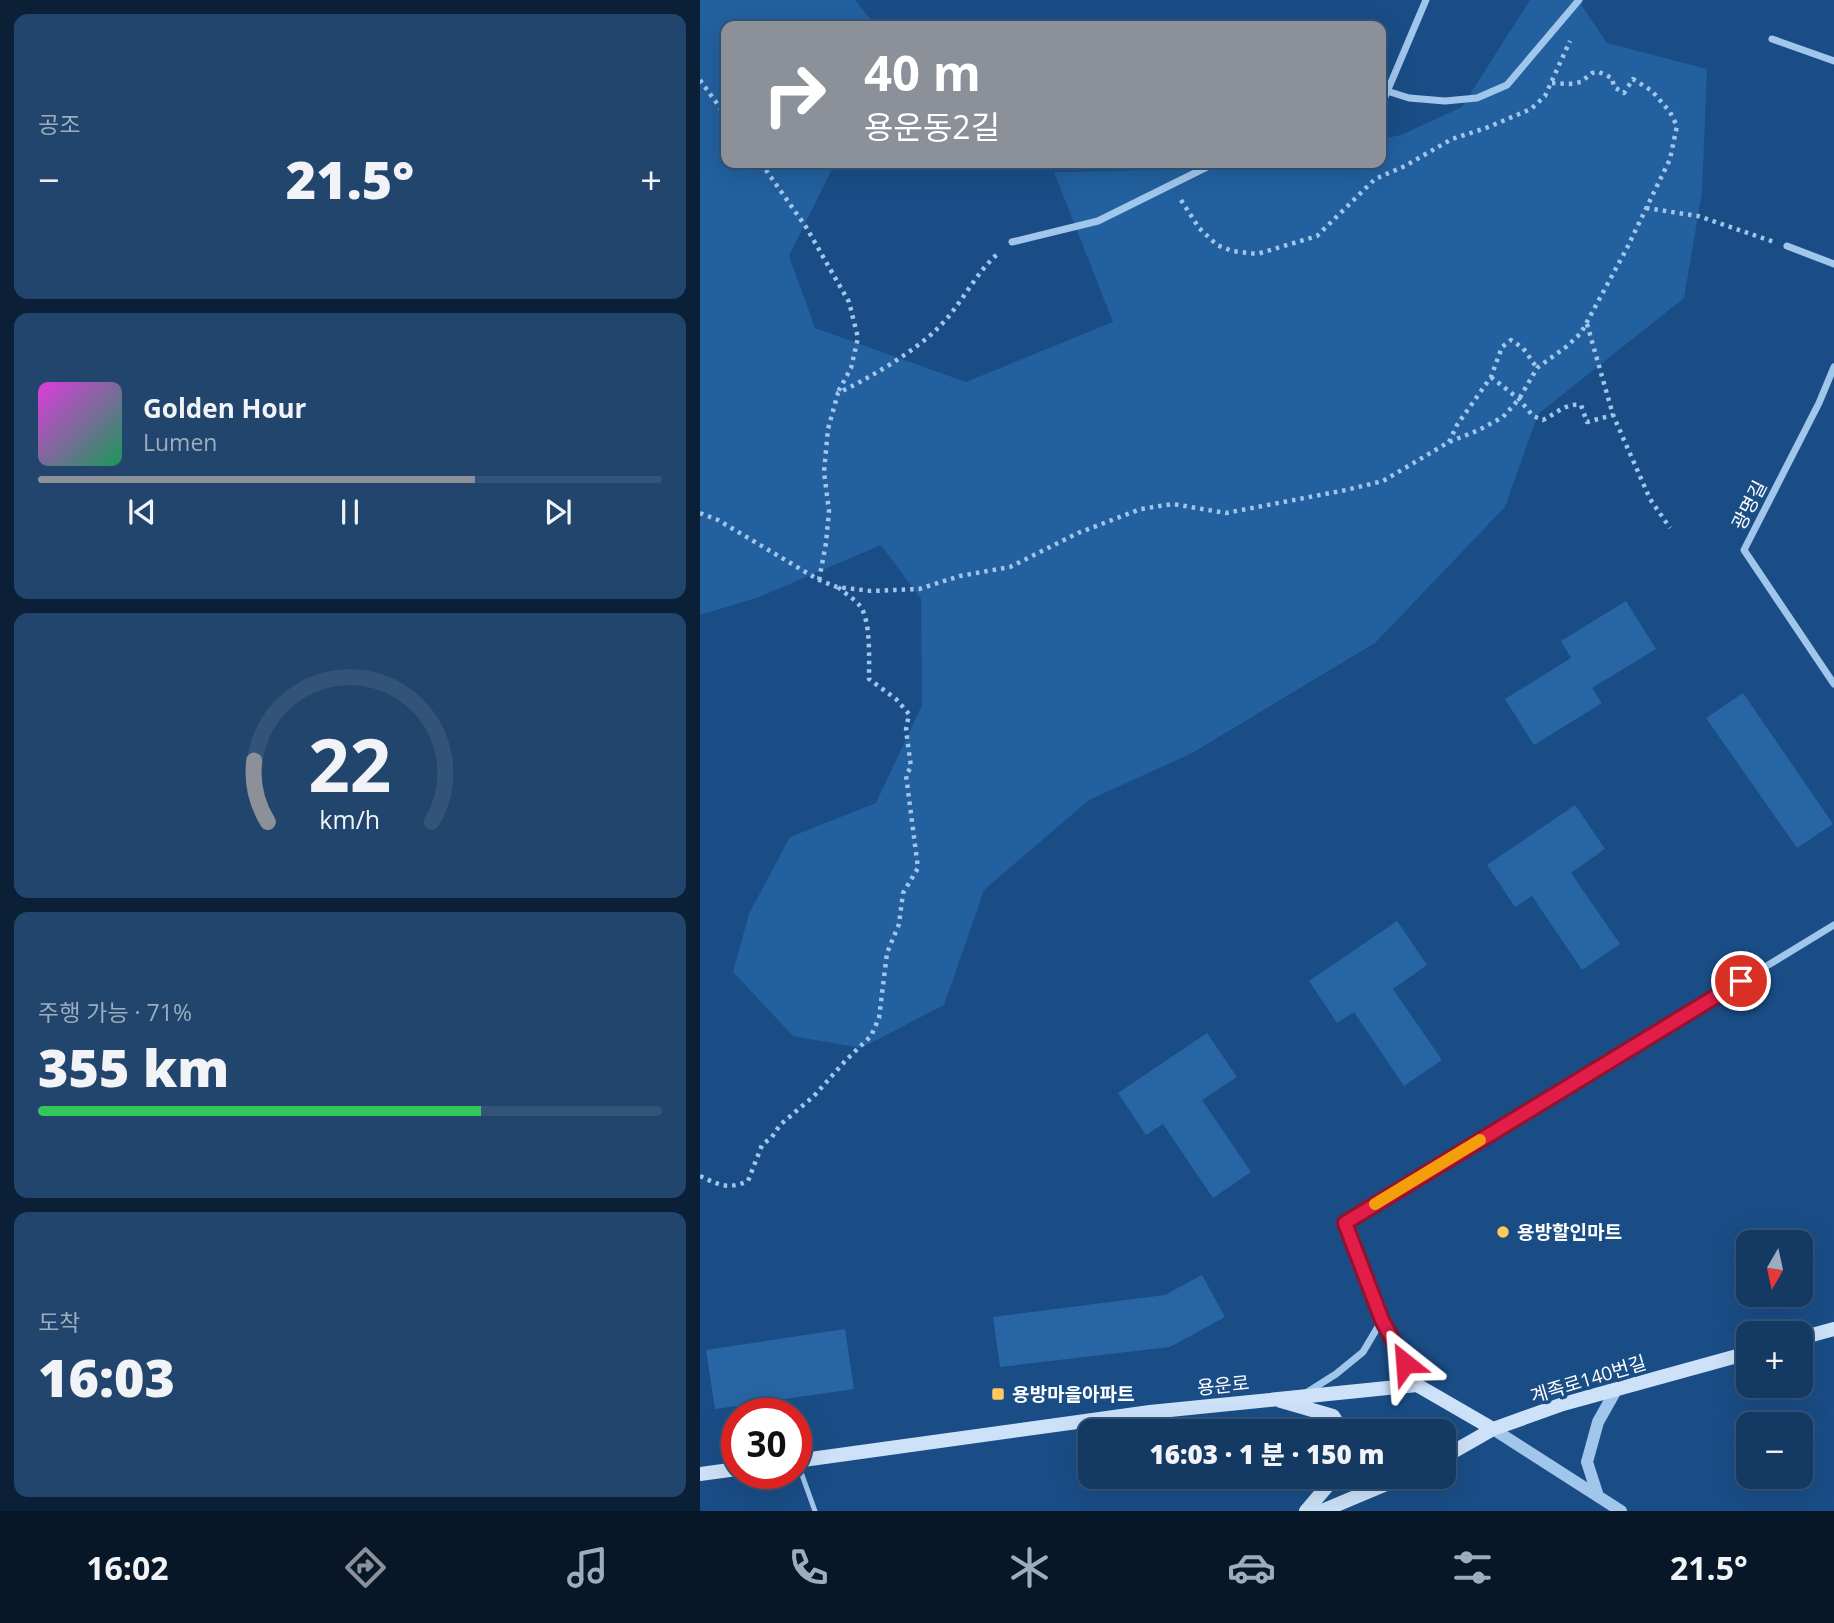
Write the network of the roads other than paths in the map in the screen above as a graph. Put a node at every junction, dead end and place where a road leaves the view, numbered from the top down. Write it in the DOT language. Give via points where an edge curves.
graph roads {
  1 [pos="1426,0"];
  2 [pos="1579,0"];
  3 [pos="1772,39"];
  4 [pos="1834,61"];
  5 [pos="1387,91"];
  6 [pos="1205,168"];
  7 [pos="1012,242"];
  8 [pos="1787,246"];
  9 [pos="1834,264"];
  10 [pos="1834,367"];
  11 [pos="1834,684"];
  12 [pos="1834,925"];
  13 [pos="1382,1320"];
  14 [pos="1834,1329"];
  15 [pos="1813,1335"];
  16 [pos="1736,1356"];
  17 [pos="1417,1385"];
  18 [pos="1616,1390"];
  19 [pos="1302,1396"];
  20 [pos="1272,1399"];
  21 [pos="1334,1419"];
  22 [pos="1493,1429"];
  23 [pos="1456,1450"];
  24 [pos="812,1459"];
  25 [pos="721,1471"];
  26 [pos="700,1474"];
  27 [pos="808,1489"];
  28 [pos="1325,1489"];
  29 [pos="1374,1489"];
  30 [pos="1598,1496"];
  31 [pos="816,1511"];
  32 [pos="1306,1511"];
  33 [pos="1322,1511"];
  34 [pos="1621,1511"];
  1 -- 5 [label="street"];
  2 -- 5 [label="street" via="1507,85 1477,98 1445,101"];
  3 -- 4 [label="street"];
  6 -- 7 [label="street" via="1098,221"];
  8 -- 9 [label="street"];
  10 -- 11 [label="street, 광명길" via="1744,550"];
  12 -- 13 [label="street" via="1345,1223"];
  13 -- 17 [label="street"];
  13 -- 19 [label="street" via="1363,1352"];
  14 -- 15 [label="main road"];
  16 -- 18 [label="main road, 계족로140번길"];
  17 -- 19 [label="main road, 용운로"];
  17 -- 22 [label="main road"];
  18 -- 22 [label="main road, 계족로140번길"];
  18 -- 30 [label="street" via="1598,1422 1587,1462"];
  19 -- 20 [label="main road, 용운로"];
  20 -- 21 [label="main road"];
  20 -- 24 [label="main road, 용운로"];
  22 -- 23 [label="main road, 계족로140번길"];
  22 -- 30 [label="street"];
  25 -- 26 [label="main road"];
  27 -- 31 [label="lane"];
  28 -- 32 [label="main road"];
  29 -- 33 [label="main road"];
  30 -- 34 [label="street"];
}
